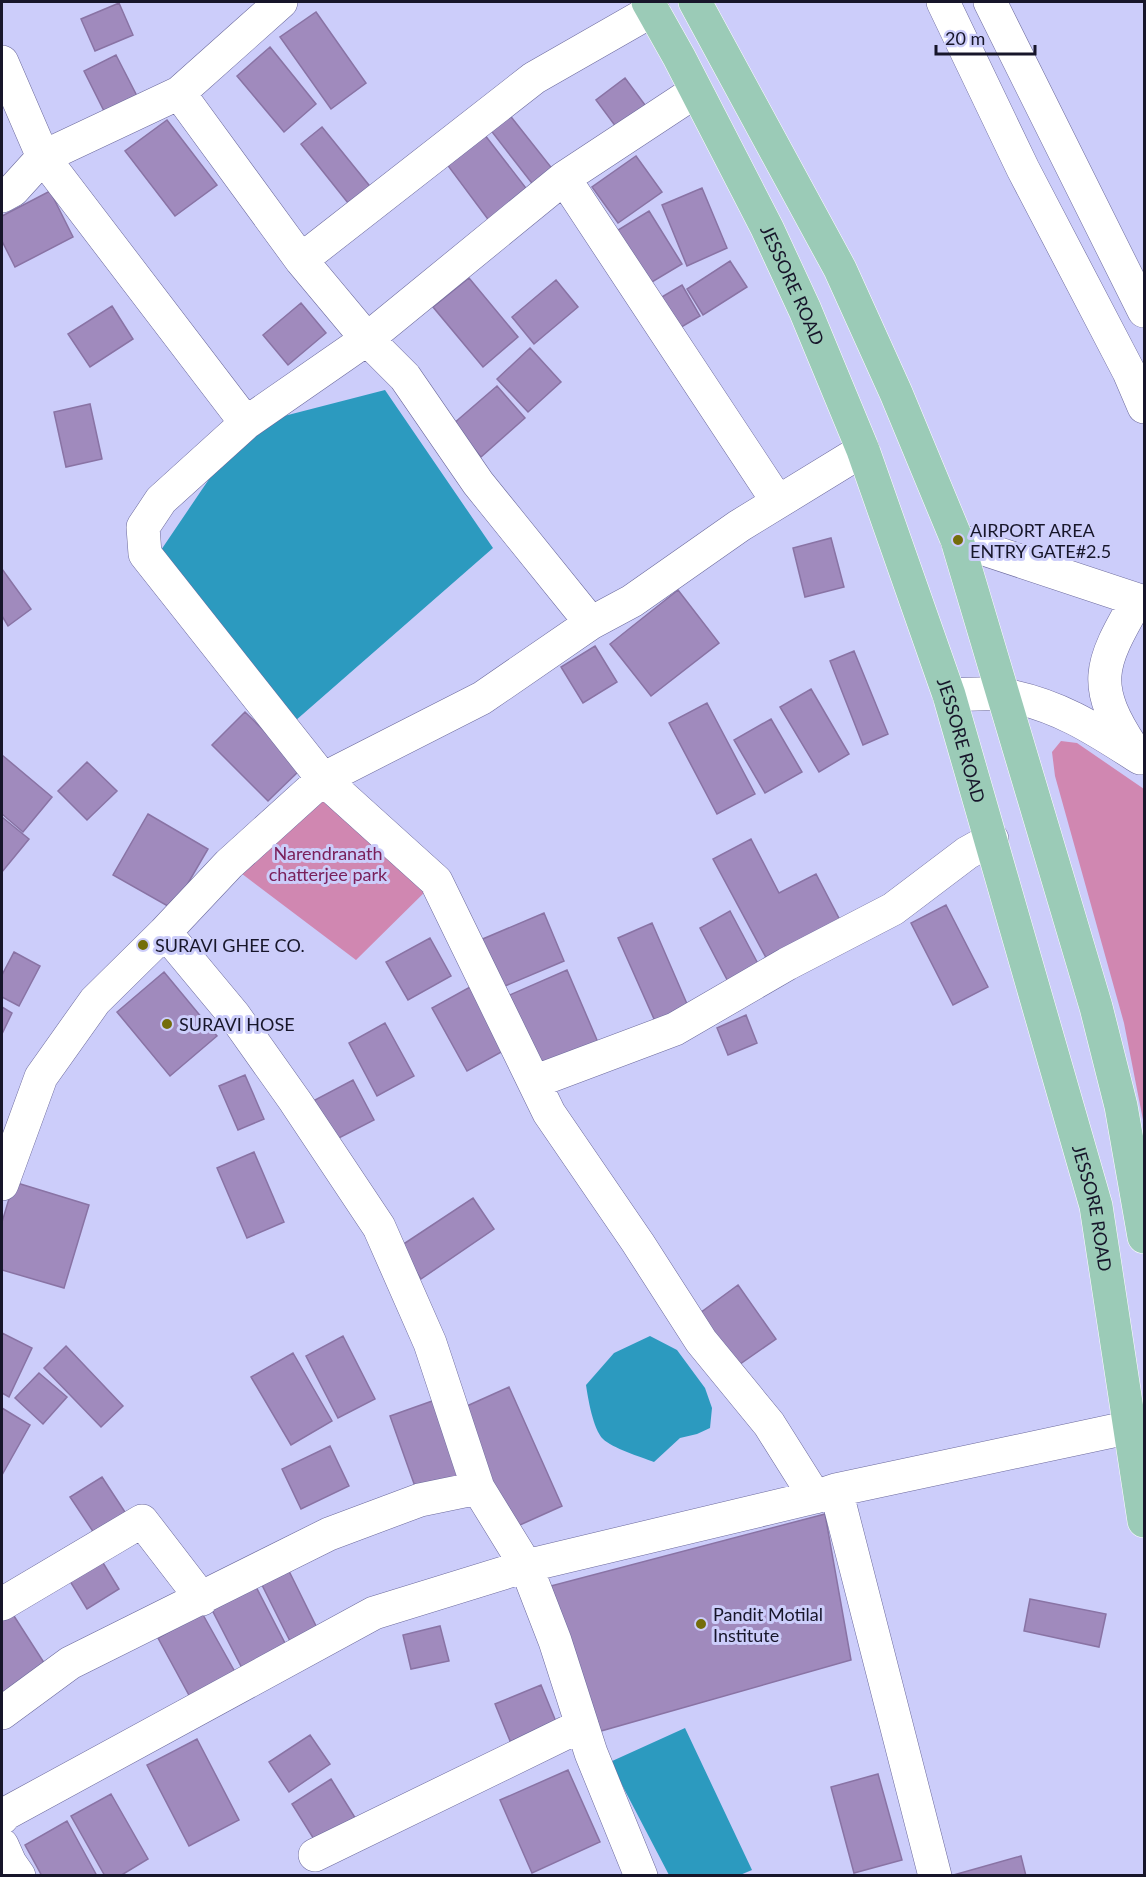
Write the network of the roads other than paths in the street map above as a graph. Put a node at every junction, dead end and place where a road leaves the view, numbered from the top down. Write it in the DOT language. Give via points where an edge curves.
graph roads {
  1 [pos="281,2"];
  2 [pos="695,2"];
  3 [pos="943,2"];
  4 [pos="990,2"];
  5 [pos="650,6"];
  6 [pos="2,62"];
  7 [pos="696,91"];
  8 [pos="179,93"];
  9 [pos="43,157"];
  10 [pos="564,178"];
  11 [pos="2,196"];
  12 [pos="301,260"];
  13 [pos="1144,311"];
  14 [pos="367,339"];
  15 [pos="1144,407"];
  16 [pos="246,423"];
  17 [pos="863,450"];
  18 [pos="778,502"];
  19 [pos="957,540"];
  20 [pos="1141,601"];
  21 [pos="591,623"];
  22 [pos="1003,694"];
  23 [pos="949,695"];
  24 [pos="1142,760"];
  25 [pos="323,779"];
  26 [pos="992,839"];
  27 [pos="165,932"];
  28 [pos="534,1082"];
  29 [pos="2,1184"];
  30 [pos="1144,1237"];
  31 [pos="1131,1427"];
  32 [pos="478,1488"];
  33 [pos="826,1493"];
  34 [pos="1144,1521"];
  35 [pos="526,1566"];
  36 [pos="202,1599"];
  37 [pos="2,1604"];
  38 [pos="2,1713"];
  39 [pos="582,1725"];
  40 [pos="2,1818"];
  41 [pos="2,1845"];
  42 [pos="315,1855"];
  43 [pos="19,1875"];
  44 [pos="642,1875"];
  45 [pos="935,1875"];
  1 -- 8 [label="street"];
  2 -- 19 [label="main road" via="840,269"];
  3 -- 15 [label="street"];
  4 -- 13 [label="street"];
  5 -- 7 [label="main road, JESSORE ROAD"];
  5 -- 12 [label="street" via="534,78"];
  6 -- 9 [label="street"];
  7 -- 10 [label="street"];
  7 -- 17 [label="main road, JESSORE ROAD" via="782,258"];
  8 -- 9 [label="street"];
  8 -- 12 [label="street"];
  9 -- 11 [label="street" via="13,190"];
  9 -- 16 [label="street"];
  10 -- 14 [label="street"];
  10 -- 18 [label="street"];
  12 -- 14 [label="street"];
  14 -- 16 [label="street"];
  14 -- 21 [label="street" via="405,377 477,483"];
  16 -- 25 [label="street" via="161,500 143,527 145,554"];
  17 -- 18 [label="street"];
  17 -- 23 [label="main road, JESSORE ROAD"];
  18 -- 21 [label="street" via="632,601"];
  19 -- 20 [label="street"];
  19 -- 22 [label="main road"];
  20 -- 24 [label="street" via="1118,633 1107,657 1103,681 1117,726"];
  21 -- 25 [label="street" via="482,698"];
  22 -- 23 [label="street"];
  22 -- 24 [label="street" via="1056,708"];
  22 -- 30 [label="main road" via="1121,1106"];
  23 -- 26 [label="main road, JESSORE ROAD"];
  25 -- 27 [label="street" via="229,864"];
  25 -- 28 [label="street" via="436,881"];
  26 -- 28 [label="street" via="967,853 893,909 675,1029"];
  26 -- 31 [label="main road, JESSORE ROAD" via="1096,1206"];
  27 -- 29 [label="street" via="95,1000 41,1077"];
  27 -- 32 [label="street" via="234,1015 379,1227 430,1343"];
  28 -- 33 [label="street" via="549,1113 701,1341"];
  31 -- 33 [label="street"];
  31 -- 34 [label="main road, JESSORE ROAD"];
  32 -- 35 [label="street"];
  32 -- 36 [label="street" via="420,1500 328,1534"];
  33 -- 35 [label="street"];
  33 -- 45 [label="street"];
  35 -- 39 [label="street"];
  35 -- 40 [label="street" via="374,1613"];
  36 -- 37 [label="street" via="142,1521"];
  36 -- 38 [label="street" via="70,1663"];
  39 -- 42 [label="street"];
  39 -- 44 [label="street"];
  41 -- 43 [label="street"];
}
